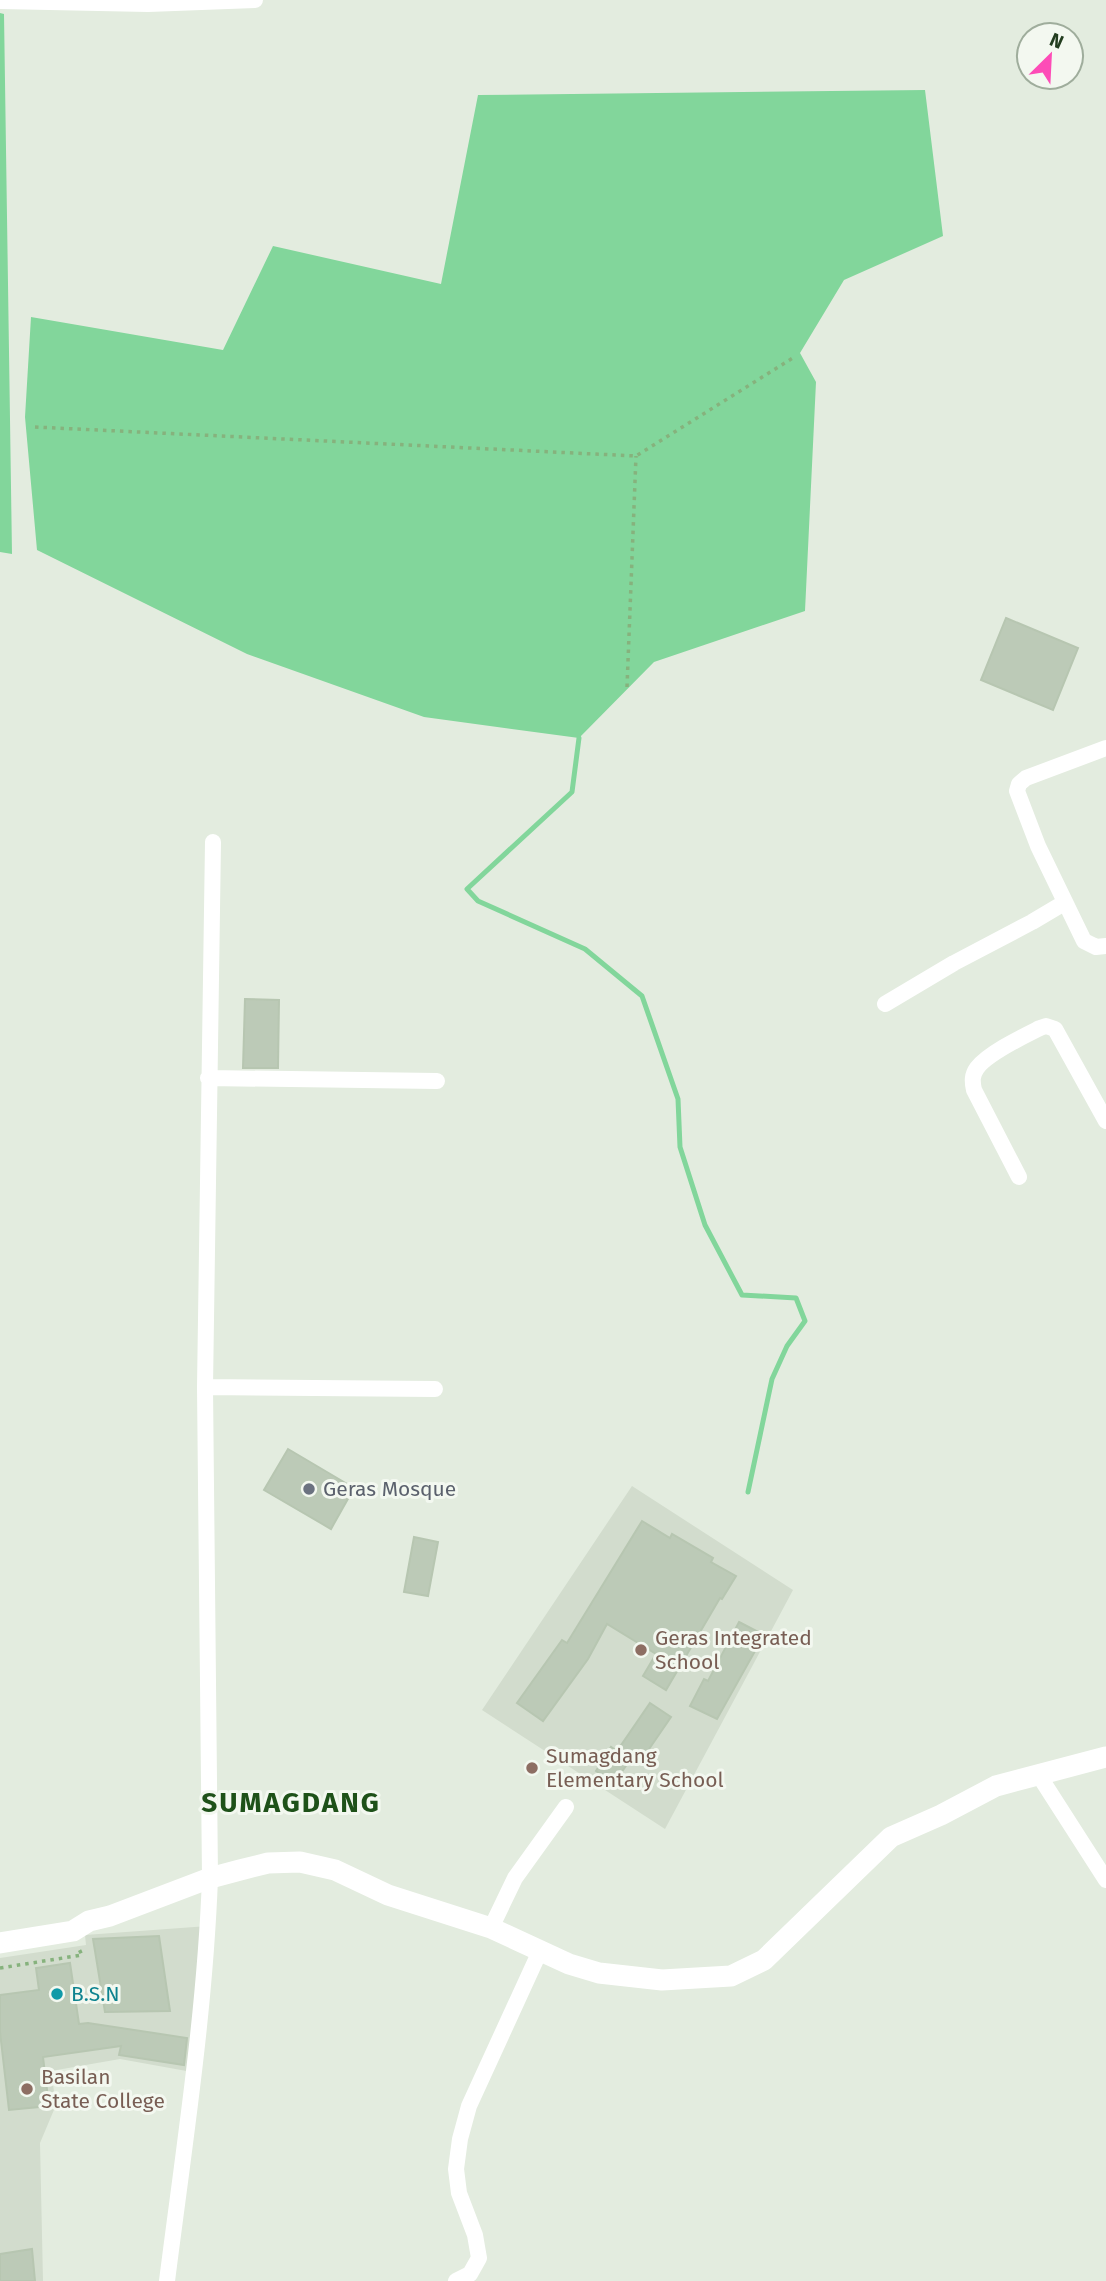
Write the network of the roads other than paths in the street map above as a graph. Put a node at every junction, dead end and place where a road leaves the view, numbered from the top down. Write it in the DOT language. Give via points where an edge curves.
graph roads {
  1 [pos="256,0"];
  2 [pos="0,1"];
  3 [pos="1106,748"];
  4 [pos="213,842"];
  5 [pos="1064,903"];
  6 [pos="1106,946"];
  7 [pos="885,1004"];
  8 [pos="208,1078"];
  9 [pos="437,1081"];
  10 [pos="1106,1121"];
  11 [pos="1019,1177"];
  12 [pos="205,1387"];
  13 [pos="435,1389"];
  14 [pos="1106,1757"];
  15 [pos="1038,1774"];
  16 [pos="566,1807"];
  17 [pos="211,1878"];
  18 [pos="1106,1880"];
  19 [pos="491,1928"];
  20 [pos="0,1943"];
  21 [pos="540,1951"];
  22 [pos="167,2281"];
  23 [pos="456,2281"];
  1 -- 2 [label="street" via="148,4"];
  3 -- 5 [label="street" via="1026,778 1018,787 1023,810"];
  4 -- 8 [label="street"];
  5 -- 6 [label="street" via="1083,941"];
  5 -- 7 [label="street"];
  8 -- 9 [label="street"];
  8 -- 12 [label="street"];
  10 -- 11 [label="street" via="1055,1029 1040,1028 986,1059 972,1080 974,1090"];
  12 -- 13 [label="street"];
  12 -- 17 [label="street"];
  14 -- 15 [label="street"];
  15 -- 18 [label="street"];
  15 -- 21 [label="street" via="996,1786 891,1837 764,1960 731,1976 662,1980 599,1973"];
  16 -- 19 [label="street" via="515,1878"];
  17 -- 19 [label="street" via="268,1863 300,1862 335,1870 388,1895"];
  17 -- 20 [label="street" via="89,1921 73,1931"];
  17 -- 22 [label="street"];
  19 -- 21 [label="street"];
  21 -- 23 [label="street" via="469,2106 460,2139 459,2193 475,2235 478,2258 470,2274"];
}
